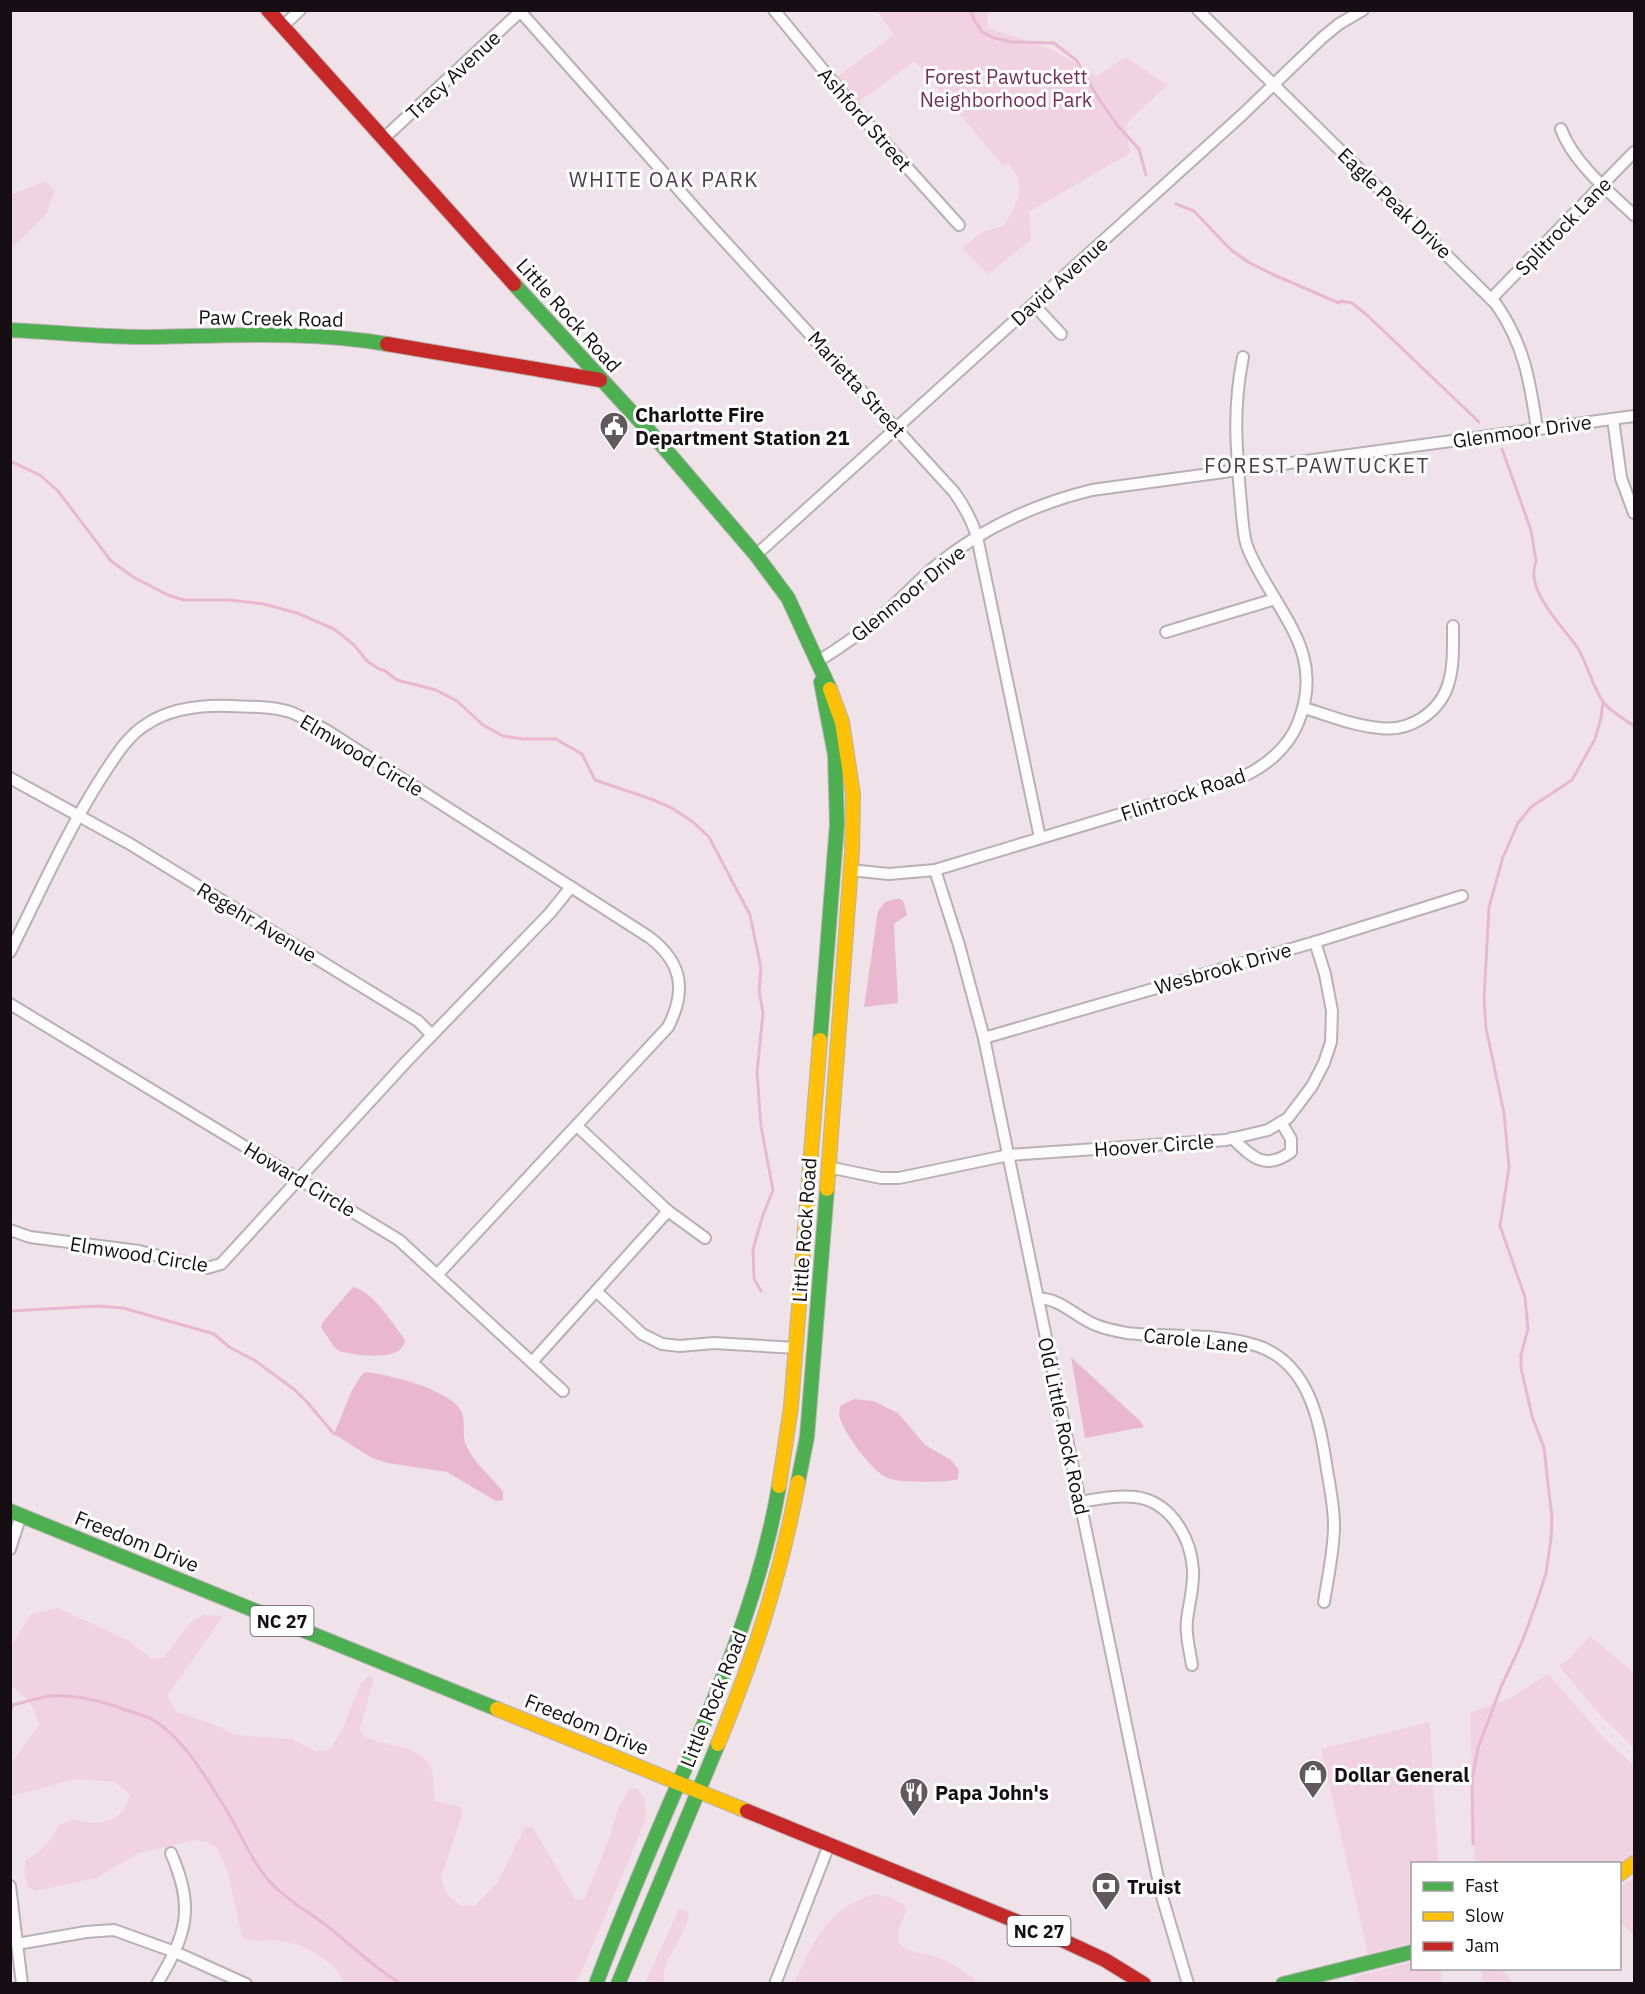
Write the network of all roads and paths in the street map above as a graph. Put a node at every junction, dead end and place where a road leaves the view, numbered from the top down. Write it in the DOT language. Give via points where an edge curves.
graph roads {
  1 [pos="268,10"];
  2 [pos="300,10"];
  3 [pos="774,10"];
  4 [pos="1198,10"];
  5 [pos="1363,10"];
  6 [pos="521,11"];
  7 [pos="283,27"];
  8 [pos="1274,85"];
  9 [pos="1561,129"];
  10 [pos="383,139"];
  11 [pos="1635,152"];
  12 [pos="1603,185"];
  13 [pos="1635,215"];
  14 [pos="959,225"];
  15 [pos="1491,299"];
  16 [pos="1033,304"];
  17 [pos="10,330"];
  18 [pos="1061,334"];
  19 [pos="1243,357"];
  20 [pos="600,380"];
  21 [pos="1635,416"];
  22 [pos="1614,419"];
  23 [pos="896,428"];
  24 [pos="1537,429"];
  25 [pos="1238,470"];
  26 [pos="1635,513"];
  27 [pos="977,537"];
  28 [pos="756,555"];
  29 [pos="1275,599"];
  30 [pos="1453,626"];
  31 [pos="1166,632"];
  32 [pos="818,662"];
  33 [pos="1304,708"];
  34 [pos="10,778"];
  35 [pos="79,815"];
  36 [pos="1040,838"];
  37 [pos="850,870"];
  38 [pos="935,870"];
  39 [pos="571,887"];
  40 [pos="1462,896"];
  41 [pos="1315,942"];
  42 [pos="10,952"];
  43 [pos="10,1004"];
  44 [pos="432,1035"];
  45 [pos="984,1038"];
  46 [pos="1281,1122"];
  47 [pos="577,1126"];
  48 [pos="1232,1138"];
  49 [pos="1009,1155"];
  50 [pos="828,1167"];
  51 [pos="299,1180"];
  52 [pos="668,1211"];
  53 [pos="10,1230"];
  54 [pos="705,1238"];
  55 [pos="438,1274"];
  56 [pos="596,1291"];
  57 [pos="1038,1299"];
  58 [pos="796,1348"];
  59 [pos="532,1362"];
  60 [pos="563,1391"];
  61 [pos="1080,1502"];
  62 [pos="16,1513"];
  63 [pos="10,1549"];
  64 [pos="1324,1602"];
  65 [pos="1192,1665"];
  66 [pos="678,1783"];
  67 [pos="698,1791"];
  68 [pos="829,1845"];
  69 [pos="171,1853"];
  70 [pos="1635,1863"];
  71 [pos="1621,1873"];
  72 [pos="10,1886"];
  73 [pos="17,1944"];
  74 [pos="175,1952"];
  75 [pos="1411,1952"];
  76 [pos="22,1983"];
  77 [pos="157,1983"];
  78 [pos="246,1983"];
  79 [pos="596,1983"];
  80 [pos="618,1983"];
  81 [pos="775,1983"];
  82 [pos="1144,1983"];
  83 [pos="1188,1983"];
  84 [pos="1283,1983"];
  1 -- 7 [label="main road, Little Rock Road"];
  2 -- 7 [label="street"];
  3 -- 14 [label="street, Ashford Street" via="860,115"];
  4 -- 8 [label="street, Eagle Peak Drive"];
  5 -- 8 [label="street, David Avenue" via="1322,38"];
  6 -- 10 [label="street, Tracy Avenue"];
  6 -- 23 [label="street, Marietta Street"];
  7 -- 10 [label="main road, Little Rock Road"];
  8 -- 15 [label="street, Eagle Peak Drive"];
  8 -- 16 [label="street, David Avenue"];
  9 -- 12 [label="street" via="1577,158"];
  10 -- 20 [label="main road, Little Rock Road"];
  11 -- 12 [label="street, Splitrock Lane"];
  12 -- 13 [label="street"];
  12 -- 15 [label="street, Splitrock Lane"];
  15 -- 24 [label="street, Eagle Peak Drive" via="1506,319 1523,355"];
  16 -- 18 [label="street"];
  16 -- 23 [label="street, David Avenue"];
  17 -- 20 [label="main road, Paw Creek Road" via="141,337 324,336"];
  19 -- 25 [label="street, Flintrock Road" via="1235,404"];
  20 -- 28 [label="main road, Little Rock Road" via="663,446"];
  21 -- 22 [label="street, Glenmoor Drive"];
  22 -- 24 [label="street, Glenmoor Drive"];
  22 -- 26 [label="street" via="1621,478"];
  23 -- 27 [label="street, Marietta Street" via="954,492"];
  23 -- 28 [label="street, David Avenue"];
  24 -- 25 [label="street, Glenmoor Drive"];
  25 -- 27 [label="street, Glenmoor Drive" via="1066,496"];
  25 -- 29 [label="street, Flintrock Road" via="1246,543"];
  27 -- 32 [label="street, Glenmoor Drive" via="931,570 867,628"];
  27 -- 36 [label="street, Marietta Street"];
  28 -- 32 [label="main road, Little Rock Road" via="788,598"];
  29 -- 31 [label="street"];
  29 -- 33 [label="street, Flintrock Road" via="1299,639 1306,661"];
  30 -- 33 [label="street" via="1448,686 1433,710 1416,722 1380,728"];
  32 -- 37 [label="main road, Little Rock Road" via="835,699 847,745 853,794"];
  32 -- 58 [label="main road, Little Rock Road" via="835,755 837,824"];
  33 -- 36 [label="street, Flintrock Road" via="1283,747 1252,773"];
  34 -- 35 [label="street, Regehr Avenue"];
  35 -- 39 [label="street, Elmwood Circle" via="122,748 139,729 157,718 206,706 279,710 326,730"];
  35 -- 42 [label="street, Elmwood Circle"];
  35 -- 44 [label="street, Regehr Avenue" via="303,949 418,1021"];
  36 -- 38 [label="street, Flintrock Road"];
  37 -- 38 [label="street, Flintrock Road" via="889,874"];
  37 -- 50 [label="main road, Little Rock Road"];
  38 -- 45 [label="street, Old Little Rock Road"];
  39 -- 44 [label="street, Elmwood Circle"];
  39 -- 47 [label="street, Elmwood Circle" via="659,945 675,967 680,997 668,1027"];
  40 -- 41 [label="street, Wesbrook Drive"];
  41 -- 45 [label="street, Wesbrook Drive"];
  41 -- 46 [label="street, Hoover Circle" via="1332,1011 1331,1042 1312,1086"];
  43 -- 51 [label="street, Howard Circle"];
  44 -- 51 [label="street, Elmwood Circle"];
  45 -- 49 [label="street, Old Little Rock Road"];
  46 -- 48 [label="street, Hoover Circle" via="1268,1130"];
  46 -- 48 [label="street" via="1291,1139 1291,1152 1281,1159 1267,1162 1250,1155"];
  47 -- 52 [label="street"];
  47 -- 55 [label="street, Elmwood Circle"];
  48 -- 49 [label="street, Hoover Circle"];
  49 -- 50 [label="street, Hoover Circle" via="899,1178"];
  49 -- 57 [label="street, Old Little Rock Road"];
  50 -- 67 [label="main road, Little Rock Road" via="807,1437 794,1505 760,1636"];
  51 -- 53 [label="street, Elmwood Circle" via="216,1267 139,1251 30,1238"];
  51 -- 55 [label="street, Howard Circle" via="384,1230"];
  52 -- 54 [label="street"];
  52 -- 56 [label="street"];
  55 -- 59 [label="street, Howard Circle"];
  56 -- 58 [label="street" via="642,1334 662,1344"];
  56 -- 59 [label="street"];
  57 -- 61 [label="street, Old Little Rock Road"];
  57 -- 64 [label="street, Carole Lane" via="1048,1299 1094,1324 1121,1332 1250,1344 1290,1366 1314,1406 1330,1492 1333,1534"];
  58 -- 66 [label="main road, Little Rock Road" via="782,1472 765,1551 741,1627"];
  59 -- 60 [label="street, Howard Circle"];
  61 -- 65 [label="street" via="1137,1497 1156,1503 1179,1526 1188,1542 1193,1569 1187,1622"];
  61 -- 83 [label="street, Old Little Rock Road" via="1161,1893"];
  62 -- 63 [label="street"];
  62 -- 66 [label="main road, Freedom Drive / NC 27"];
  66 -- 67 [label="main road, Freedom Drive / NC 27"];
  66 -- 79 [label="main road, Little Rock Road"];
  67 -- 68 [label="main road, Freedom Drive / NC 27"];
  67 -- 80 [label="main road, Little Rock Road"];
  68 -- 81 [label="street"];
  68 -- 82 [label="main road, Freedom Drive / NC 27" via="1062,1940"];
  69 -- 74 [label="street" via="186,1898 183,1928"];
  70 -- 71 [label="main road"];
  72 -- 73 [label="street"];
  73 -- 74 [label="street" via="114,1930"];
  73 -- 76 [label="street"];
  74 -- 77 [label="street"];
  74 -- 78 [label="street"];
  75 -- 84 [label="main road"];
}
